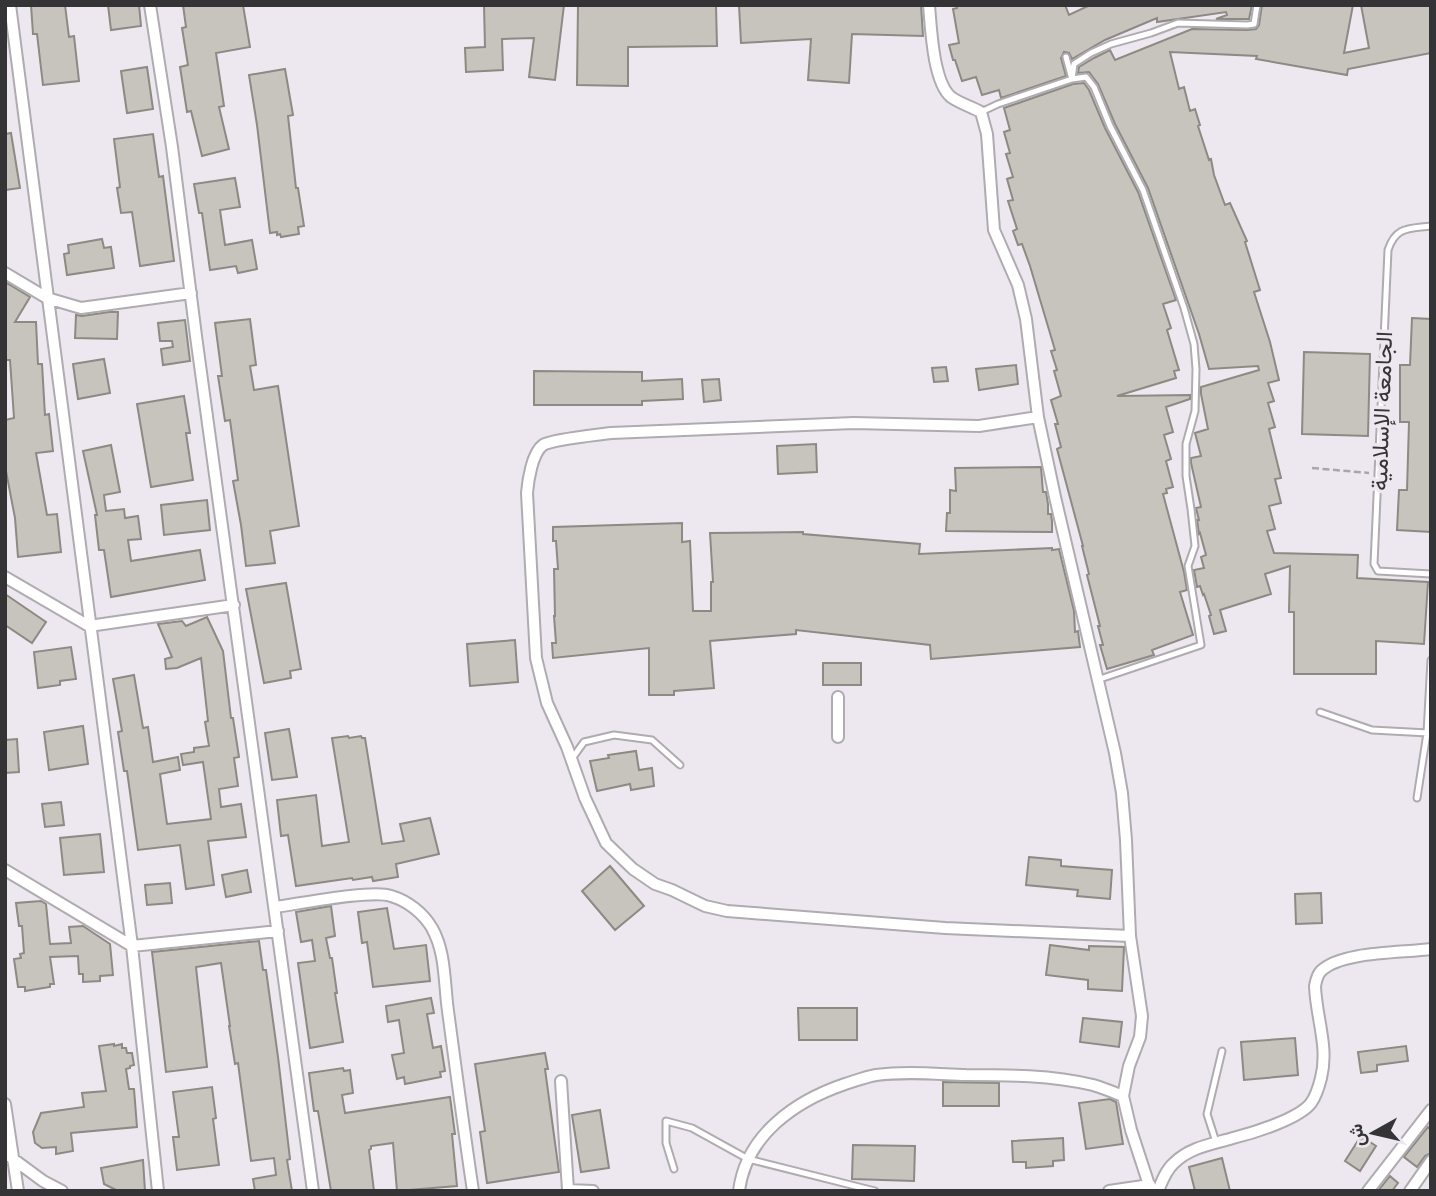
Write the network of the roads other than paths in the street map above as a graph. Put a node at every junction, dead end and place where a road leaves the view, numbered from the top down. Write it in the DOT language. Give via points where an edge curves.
graph roads {
  1 [pos="9,5"];
  2 [pos="150,5"];
  3 [pos="929,5"];
  4 [pos="1256,5"];
  5 [pos="1066,57"];
  6 [pos="1072,79"];
  7 [pos="981,111"];
  8 [pos="1431,226"];
  9 [pos="5,273"];
  10 [pos="191,293"];
  11 [pos="47,298"];
  12 [pos="1038,417"];
  13 [pos="1431,574"];
  14 [pos="5,577"];
  15 [pos="233,605"];
  16 [pos="89,626"];
  17 [pos="1431,660"];
  18 [pos="1097,681"];
  19 [pos="838,697"];
  20 [pos="1320,712"];
  21 [pos="1429,733"];
  22 [pos="838,737"];
  23 [pos="571,760"];
  24 [pos="680,765"];
  25 [pos="1417,798"];
  26 [pos="5,870"];
  27 [pos="275,907"];
  28 [pos="278,931"];
  29 [pos="1130,936"];
  30 [pos="132,946"];
  31 [pos="1431,949"];
  32 [pos="1222,1051"];
  33 [pos="561,1081"];
  34 [pos="1123,1096"];
  35 [pos="5,1104"];
  36 [pos="1431,1110"];
  37 [pos="1216,1142"];
  38 [pos="10,1157"];
  39 [pos="748,1159"];
  40 [pos="1431,1161"];
  41 [pos="674,1169"];
  42 [pos="1153,1189"];
  43 [pos="18,1191"];
  44 [pos="62,1191"];
  45 [pos="158,1191"];
  46 [pos="313,1191"];
  47 [pos="473,1191"];
  48 [pos="567,1191"];
  49 [pos="593,1191"];
  50 [pos="739,1191"];
  51 [pos="875,1191"];
  52 [pos="1109,1191"];
  53 [pos="1368,1191"];
  54 [pos="1410,1191"];
  1 -- 11 [label="street"];
  2 -- 10 [label="street"];
  3 -- 7 [label="street" via="944,89 952,98"];
  4 -- 6 [label="lane" via="1254,23 1247,25 1178,23 1111,44 1074,64"];
  5 -- 6 [label="lane"];
  6 -- 7 [label="lane"];
  6 -- 18 [label="lane" via="1086,76 1094,87 1143,190 1184,308 1196,369 1186,476 1195,546 1188,566 1201,645"];
  7 -- 12 [label="street" via="994,230 1018,285"];
  8 -- 13 [label="lane, الجامعة الإسلامية" via="1403,230 1388,250 1374,564 1378,571"];
  9 -- 11 [label="street"];
  10 -- 11 [label="street" via="81,308"];
  10 -- 15 [label="street"];
  11 -- 16 [label="street"];
  12 -- 18 [label="street"];
  12 -- 23 [label="street" via="978,426 854,424 611,433 544,444 529,475 527,493 536,658 547,704"];
  14 -- 16 [label="street"];
  15 -- 16 [label="street"];
  15 -- 27 [label="street"];
  16 -- 30 [label="street"];
  17 -- 21 [label="lane"];
  18 -- 29 [label="street" via="1122,793"];
  19 -- 22 [label="street"];
  20 -- 21 [label="lane" via="1372,730"];
  21 -- 25 [label="lane"];
  23 -- 24 [label="lane" via="584,742 614,735 652,740"];
  23 -- 29 [label="street" via="606,843 654,884 705,906 945,928"];
  26 -- 30 [label="street"];
  27 -- 28 [label="street"];
  27 -- 47 [label="street" via="388,894 422,914 432,928 443,962"];
  28 -- 30 [label="street"];
  28 -- 46 [label="street"];
  29 -- 34 [label="street" via="1142,1026"];
  30 -- 45 [label="street"];
  31 -- 37 [label="street" via="1368,954 1321,971 1315,986 1324,1062 1310,1104 1278,1123"];
  32 -- 37 [label="lane" via="1207,1114"];
  33 -- 48 [label="street"];
  34 -- 39 [label="street" via="1055,1078 872,1076 810,1098 765,1133"];
  34 -- 42 [label="street"];
  35 -- 38 [label="street"];
  36 -- 53 [label="street"];
  37 -- 42 [label="street" via="1173,1163"];
  38 -- 43 [label="street"];
  38 -- 44 [label="street"];
  39 -- 41 [label="lane" via="692,1128 666,1121 666,1143"];
  39 -- 50 [label="street"];
  39 -- 51 [label="lane"];
  40 -- 54 [label="street"];
  42 -- 52 [label="street"];
  48 -- 49 [label="street"];
}
